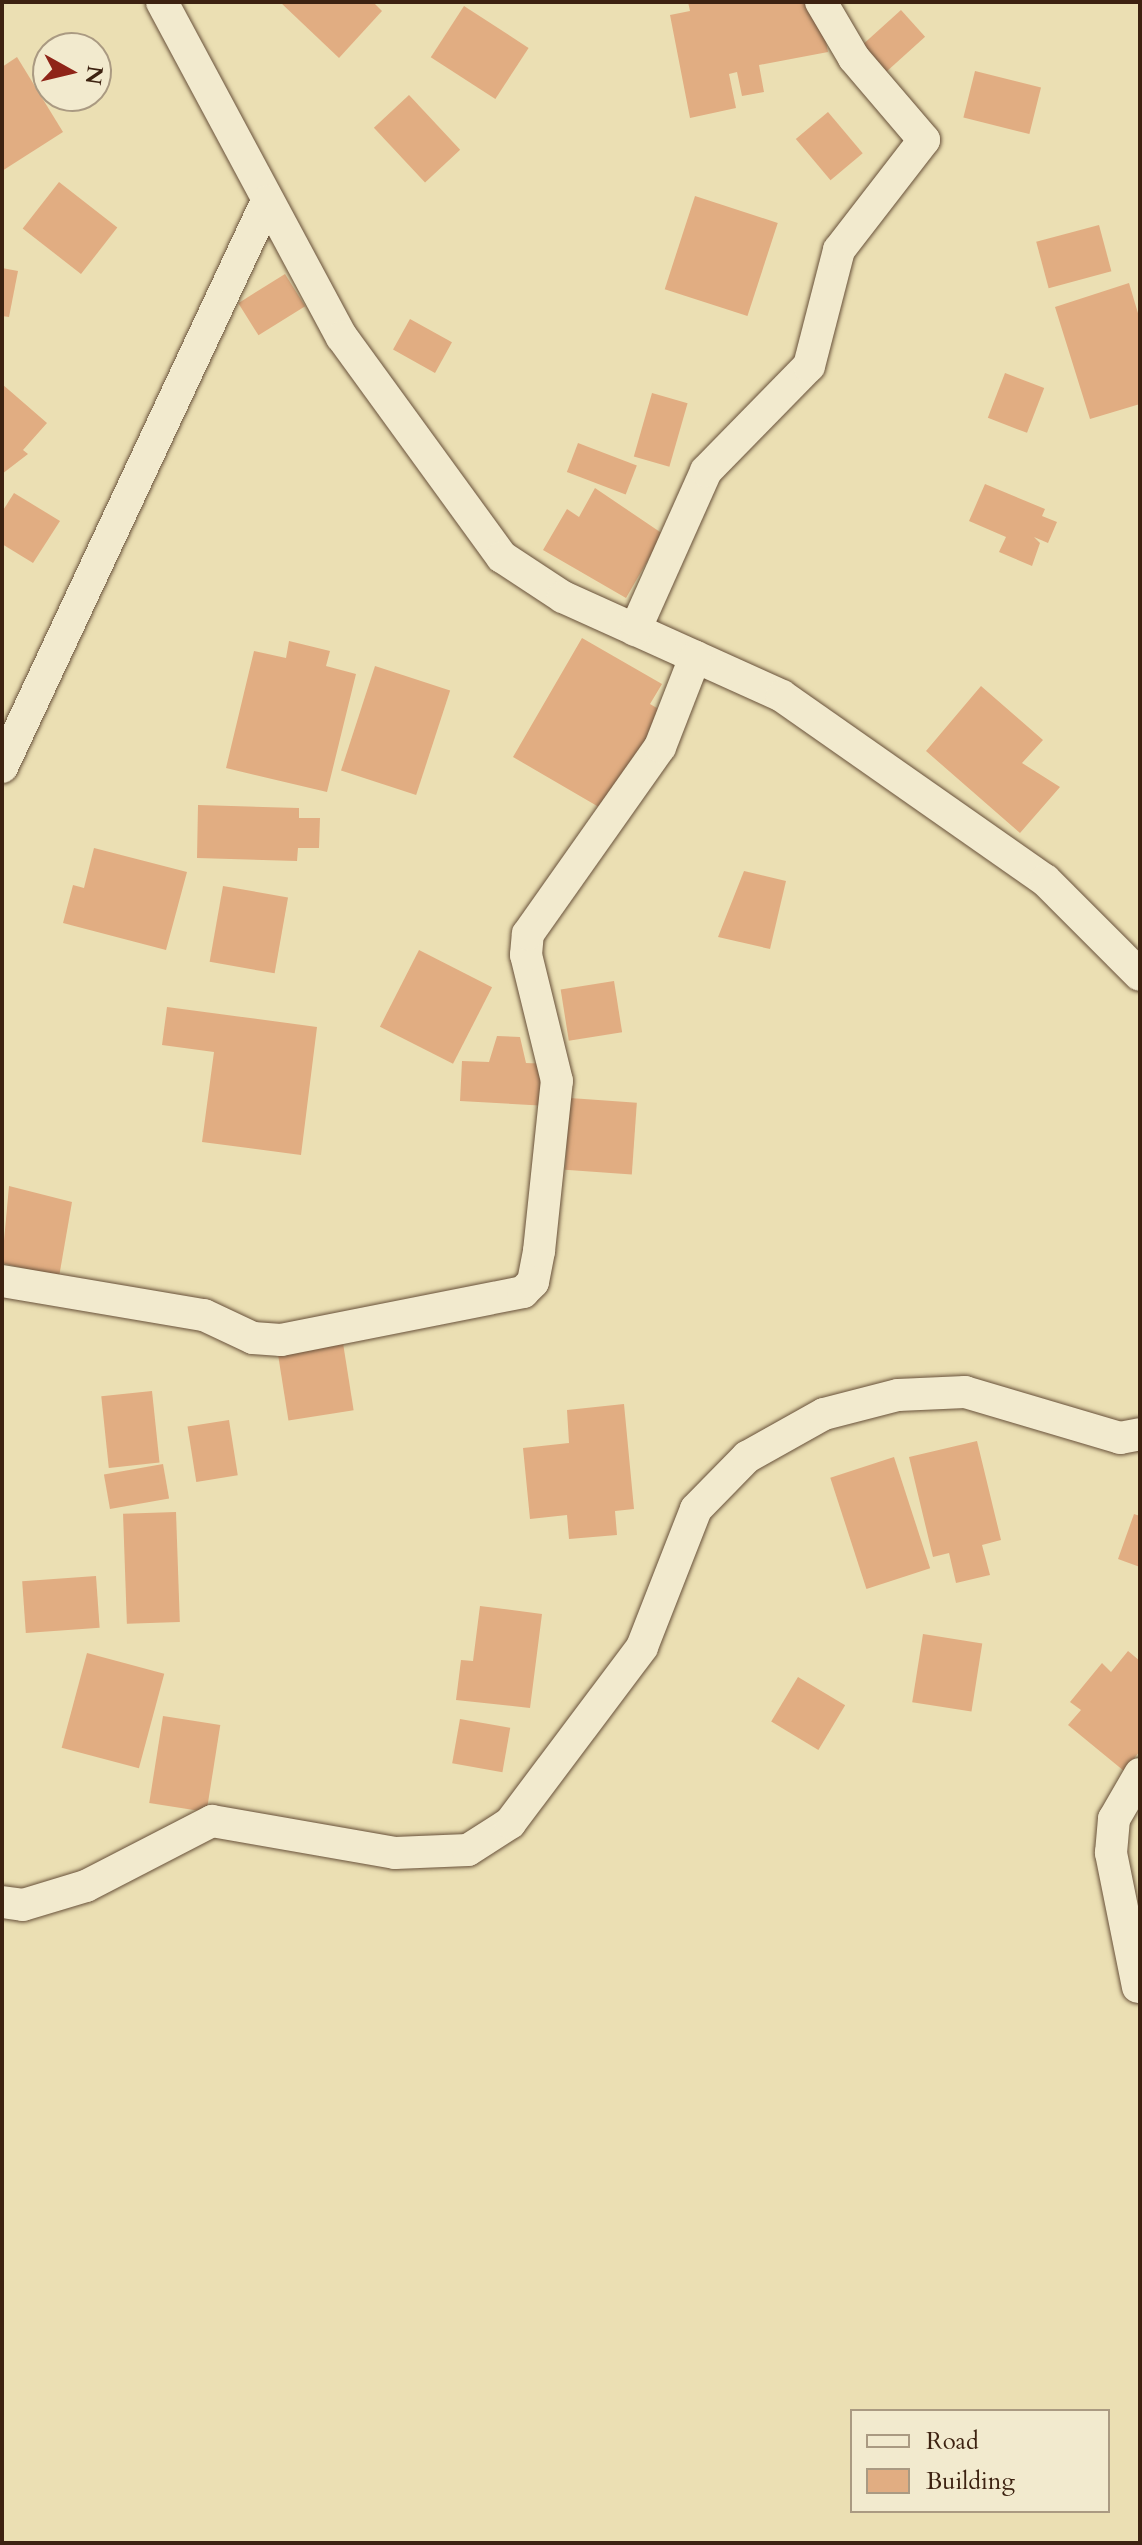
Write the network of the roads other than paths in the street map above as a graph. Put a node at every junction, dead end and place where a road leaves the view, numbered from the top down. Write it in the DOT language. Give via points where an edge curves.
graph roads {
  1 [pos="162,2"];
  2 [pos="821,2"];
  3 [pos="267,201"];
  4 [pos="635,630"];
  5 [pos="695,657"];
  6 [pos="10,719"];
  7 [pos="2,767"];
  8 [pos="1140,975"];
  9 [pos="2,1281"];
  10 [pos="1140,1434"];
  11 [pos="1140,1774"];
  12 [pos="2,1902"];
  13 [pos="1138,1987"];
  1 -- 3 [label="street"];
  2 -- 4 [label="street" via="854,58 922,132 921,152 839,250 809,366 706,471"];
  3 -- 4 [label="street" via="342,337 502,557 563,597"];
  3 -- 6 [label="street"];
  4 -- 5 [label="street"];
  5 -- 8 [label="street" via="782,696 1045,880"];
  5 -- 9 [label="street" via="660,747 528,934 526,955 557,1081 539,1251 533,1282 523,1292 281,1340 253,1338 204,1315"];
  6 -- 7 [label="street"];
  10 -- 12 [label="street" via="1120,1438 965,1392 898,1395 824,1414 747,1457 696,1509 642,1647 510,1823 468,1850 395,1853 212,1821 86,1886 23,1905"];
  11 -- 13 [label="street" via="1114,1819 1111,1853"];
}
